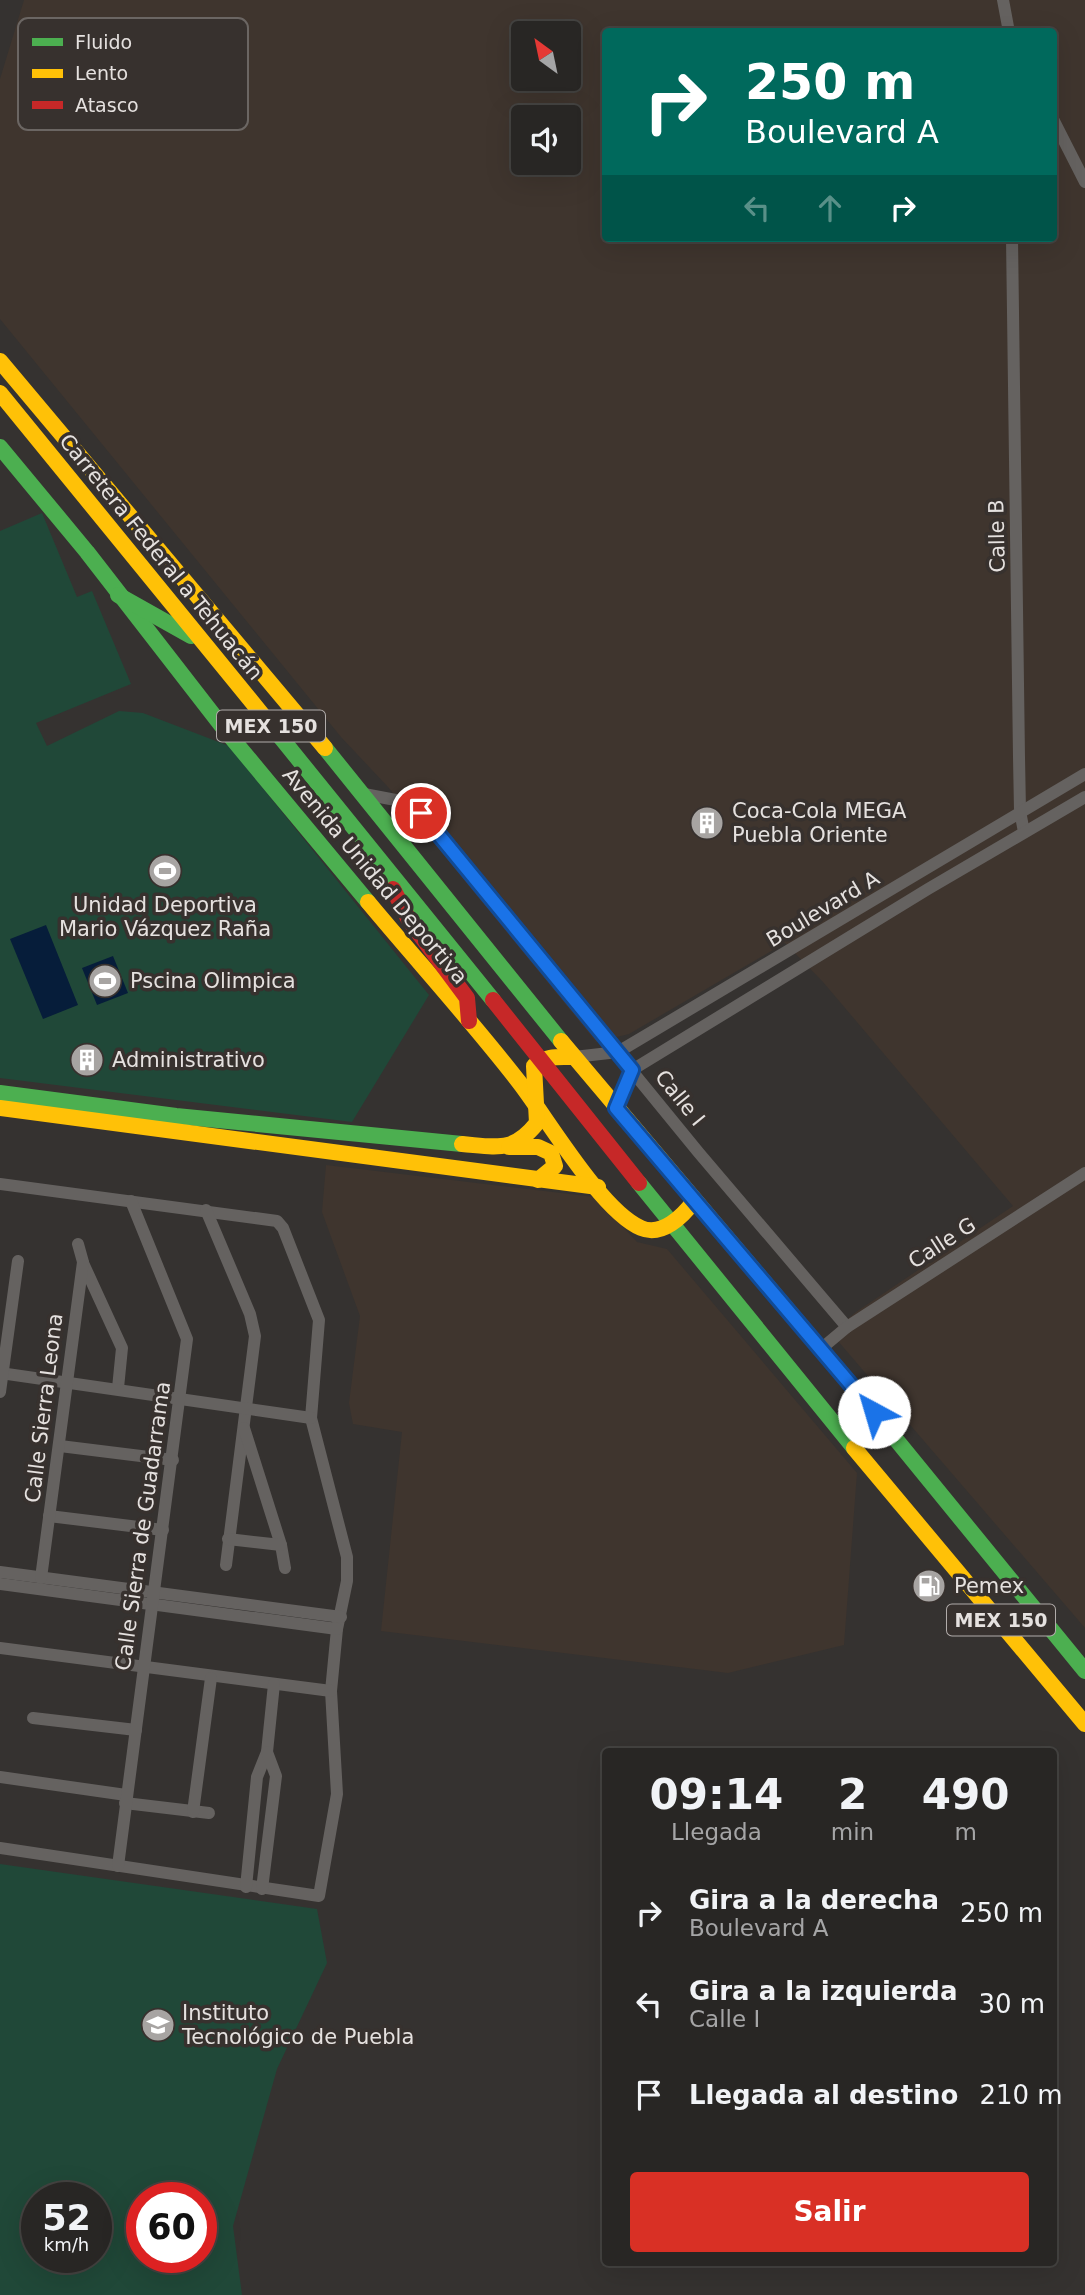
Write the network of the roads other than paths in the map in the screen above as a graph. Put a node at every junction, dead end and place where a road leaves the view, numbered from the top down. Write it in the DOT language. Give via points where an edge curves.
graph roads {
  1 [pos="1003,0"];
  2 [pos="1008,28"];
  3 [pos="1057,127"];
  4 [pos="1085,182"];
  5 [pos="1012,242"];
  6 [pos="0,361"];
  7 [pos="0,393"];
  8 [pos="0,447"];
  9 [pos="118,595"];
  10 [pos="204,643"];
  11 [pos="1085,774"];
  12 [pos="359,793"];
  13 [pos="1085,797"];
  14 [pos="1020,811"];
  15 [pos="1024,832"];
  16 [pos="373,851"];
  17 [pos="809,940"];
  18 [pos="818,958"];
  19 [pos="469,1021"];
  20 [pos="618,1052"];
  21 [pos="574,1057"];
  22 [pos="540,1060"];
  23 [pos="632,1070"];
  24 [pos="0,1093"];
  25 [pos="536,1102"];
  26 [pos="0,1108"];
  27 [pos="616,1108"];
  28 [pos="96,1113"];
  29 [pos="174,1123"];
  30 [pos="504,1148"];
  31 [pos="1085,1173"];
  32 [pos="538,1180"];
  33 [pos="0,1184"];
  34 [pos="598,1187"];
  35 [pos="131,1201"];
  36 [pos="694,1201"];
  37 [pos="206,1210"];
  38 [pos="671,1223"];
  39 [pos="78,1244"];
  40 [pos="19,1261"];
  41 [pos="83,1262"];
  42 [pos="847,1327"];
  43 [pos="821,1348"];
  44 [pos="1,1373"];
  45 [pos="67,1381"];
  46 [pos="117,1388"];
  47 [pos="0,1392"];
  48 [pos="181,1397"];
  49 [pos="244,1407"];
  50 [pos="312,1419"];
  51 [pos="242,1421"];
  52 [pos="60,1446"];
  53 [pos="173,1461"];
  54 [pos="49,1516"];
  55 [pos="163,1530"];
  56 [pos="228,1539"];
  57 [pos="281,1545"];
  58 [pos="226,1565"];
  59 [pos="285,1568"];
  60 [pos="0,1572"];
  61 [pos="41,1578"];
  62 [pos="0,1584"];
  63 [pos="153,1600"];
  64 [pos="339,1623"];
  65 [pos="0,1648"];
  66 [pos="144,1668"];
  67 [pos="1085,1671"];
  68 [pos="211,1678"];
  69 [pos="274,1684"];
  70 [pos="331,1691"];
  71 [pos="33,1718"];
  72 [pos="1085,1724"];
  73 [pos="135,1730"];
  74 [pos="267,1752"];
  75 [pos="0,1777"];
  76 [pos="126,1799"];
  77 [pos="192,1812"];
  78 [pos="209,1813"];
  79 [pos="0,1847"];
  80 [pos="118,1866"];
  81 [pos="246,1887"];
  82 [pos="262,1889"];
  1 -- 2 [label="street"];
  3 -- 4 [label="street"];
  5 -- 14 [label="street, Calle B"];
  6 -- 12 [label="main road, Carretera Federal a Tehuacán / MEX 150" via="284,696"];
  7 -- 10 [label="main road, Carretera Federal a Tehuacán / MEX 150"];
  8 -- 9 [label="main road, Avenida Unidad Deportiva"];
  9 -- 10 [label="main road"];
  9 -- 19 [label="main road, Avenida Unidad Deportiva"];
  10 -- 16 [label="main road, Carretera Federal a Tehuacán / MEX 150"];
  11 -- 14 [label="street, Boulevard A"];
  12 -- 20 [label="street, Calle I" via="406,802 421,813"];
  12 -- 21 [label="main road, Carretera Federal a Tehuacán / MEX 150"];
  13 -- 15 [label="street, Boulevard A"];
  14 -- 15 [label="street, Calle B"];
  14 -- 17 [label="street, Boulevard A"];
  15 -- 18 [label="street, Boulevard A"];
  16 -- 19 [label="main road" via="409,920 467,998"];
  16 -- 22 [label="main road, Carretera Federal a Tehuacán / MEX 150"];
  17 -- 18 [label="street"];
  17 -- 20 [label="street, Boulevard A"];
  18 -- 23 [label="street, Boulevard A"];
  19 -- 25 [label="main road, Avenida Unidad Deportiva"];
  20 -- 21 [label="street, Boulevard A"];
  20 -- 23 [label="street, Calle I"];
  21 -- 22 [label="main road" via="555,1055"];
  21 -- 27 [label="main road, Carretera Federal a Tehuacán / MEX 150"];
  22 -- 25 [label="main road" via="530,1076"];
  22 -- 38 [label="main road, Carretera Federal a Tehuacán / MEX 150"];
  23 -- 27 [label="street"];
  23 -- 42 [label="street, Calle I"];
  24 -- 28 [label="main road"];
  25 -- 30 [label="main road" via="537,1123 525,1138"];
  25 -- 34 [label="main road, Avenida Unidad Deportiva"];
  26 -- 28 [label="main road"];
  27 -- 36 [label="main road, Carretera Federal a Tehuacán / MEX 150"];
  28 -- 29 [label="main road"];
  29 -- 30 [label="main road"];
  29 -- 32 [label="main road"];
  30 -- 32 [label="main road" via="538,1147 551,1153 555,1166"];
  31 -- 42 [label="street, Calle G"];
  32 -- 34 [label="main road"];
  33 -- 35 [label="street"];
  34 -- 38 [label="main road, Avenida Unidad Deportiva" via="629,1222 643,1230"];
  35 -- 37 [label="street"];
  35 -- 48 [label="street, Calle Sierra de Guadarrama" via="184,1327 187,1339"];
  36 -- 38 [label="main road"];
  36 -- 43 [label="main road, Carretera Federal a Tehuacán / MEX 150"];
  37 -- 49 [label="street" via="256,1336"];
  37 -- 50 [label="street" via="277,1221 283,1228 319,1320"];
  38 -- 72 [label="main road, Carretera Federal a Tehuacán / MEX 150"];
  39 -- 41 [label="street, Calle Sierra Leona"];
  40 -- 44 [label="street"];
  41 -- 45 [label="street, Calle Sierra Leona"];
  41 -- 46 [label="street" via="122,1348"];
  42 -- 43 [label="street, Calle G"];
  43 -- 67 [label="main road, Carretera Federal a Tehuacán / MEX 150"];
  44 -- 45 [label="street"];
  44 -- 47 [label="street"];
  45 -- 46 [label="street"];
  45 -- 52 [label="street, Calle Sierra Leona"];
  46 -- 48 [label="street"];
  48 -- 49 [label="street"];
  48 -- 53 [label="street, Calle Sierra de Guadarrama"];
  49 -- 50 [label="street"];
  49 -- 51 [label="street"];
  50 -- 64 [label="street" via="347,1557"];
  51 -- 56 [label="street"];
  51 -- 57 [label="street"];
  52 -- 53 [label="street"];
  52 -- 54 [label="street, Calle Sierra Leona"];
  53 -- 55 [label="street, Calle Sierra de Guadarrama"];
  54 -- 55 [label="street"];
  54 -- 61 [label="street, Calle Sierra Leona"];
  55 -- 63 [label="street, Calle Sierra de Guadarrama"];
  56 -- 57 [label="street"];
  56 -- 58 [label="street"];
  57 -- 59 [label="street"];
  60 -- 61 [label="street"];
  61 -- 63 [label="street"];
  62 -- 63 [label="street"];
  63 -- 64 [label="street"];
  63 -- 66 [label="street, Calle Sierra de Guadarrama"];
  64 -- 70 [label="street"];
  65 -- 66 [label="street"];
  66 -- 68 [label="street"];
  66 -- 73 [label="street, Calle Sierra de Guadarrama"];
  68 -- 69 [label="street"];
  68 -- 77 [label="street"];
  69 -- 70 [label="street"];
  69 -- 74 [label="street"];
  70 -- 82 [label="street" via="337,1794 319,1896"];
  71 -- 73 [label="street"];
  73 -- 76 [label="street, Calle Sierra de Guadarrama"];
  74 -- 81 [label="street" via="257,1777"];
  74 -- 82 [label="street" via="276,1776"];
  75 -- 76 [label="street"];
  76 -- 77 [label="street"];
  76 -- 80 [label="street, Calle Sierra de Guadarrama"];
  77 -- 78 [label="street"];
  79 -- 80 [label="street"];
  80 -- 81 [label="street"];
  81 -- 82 [label="street"];
}
